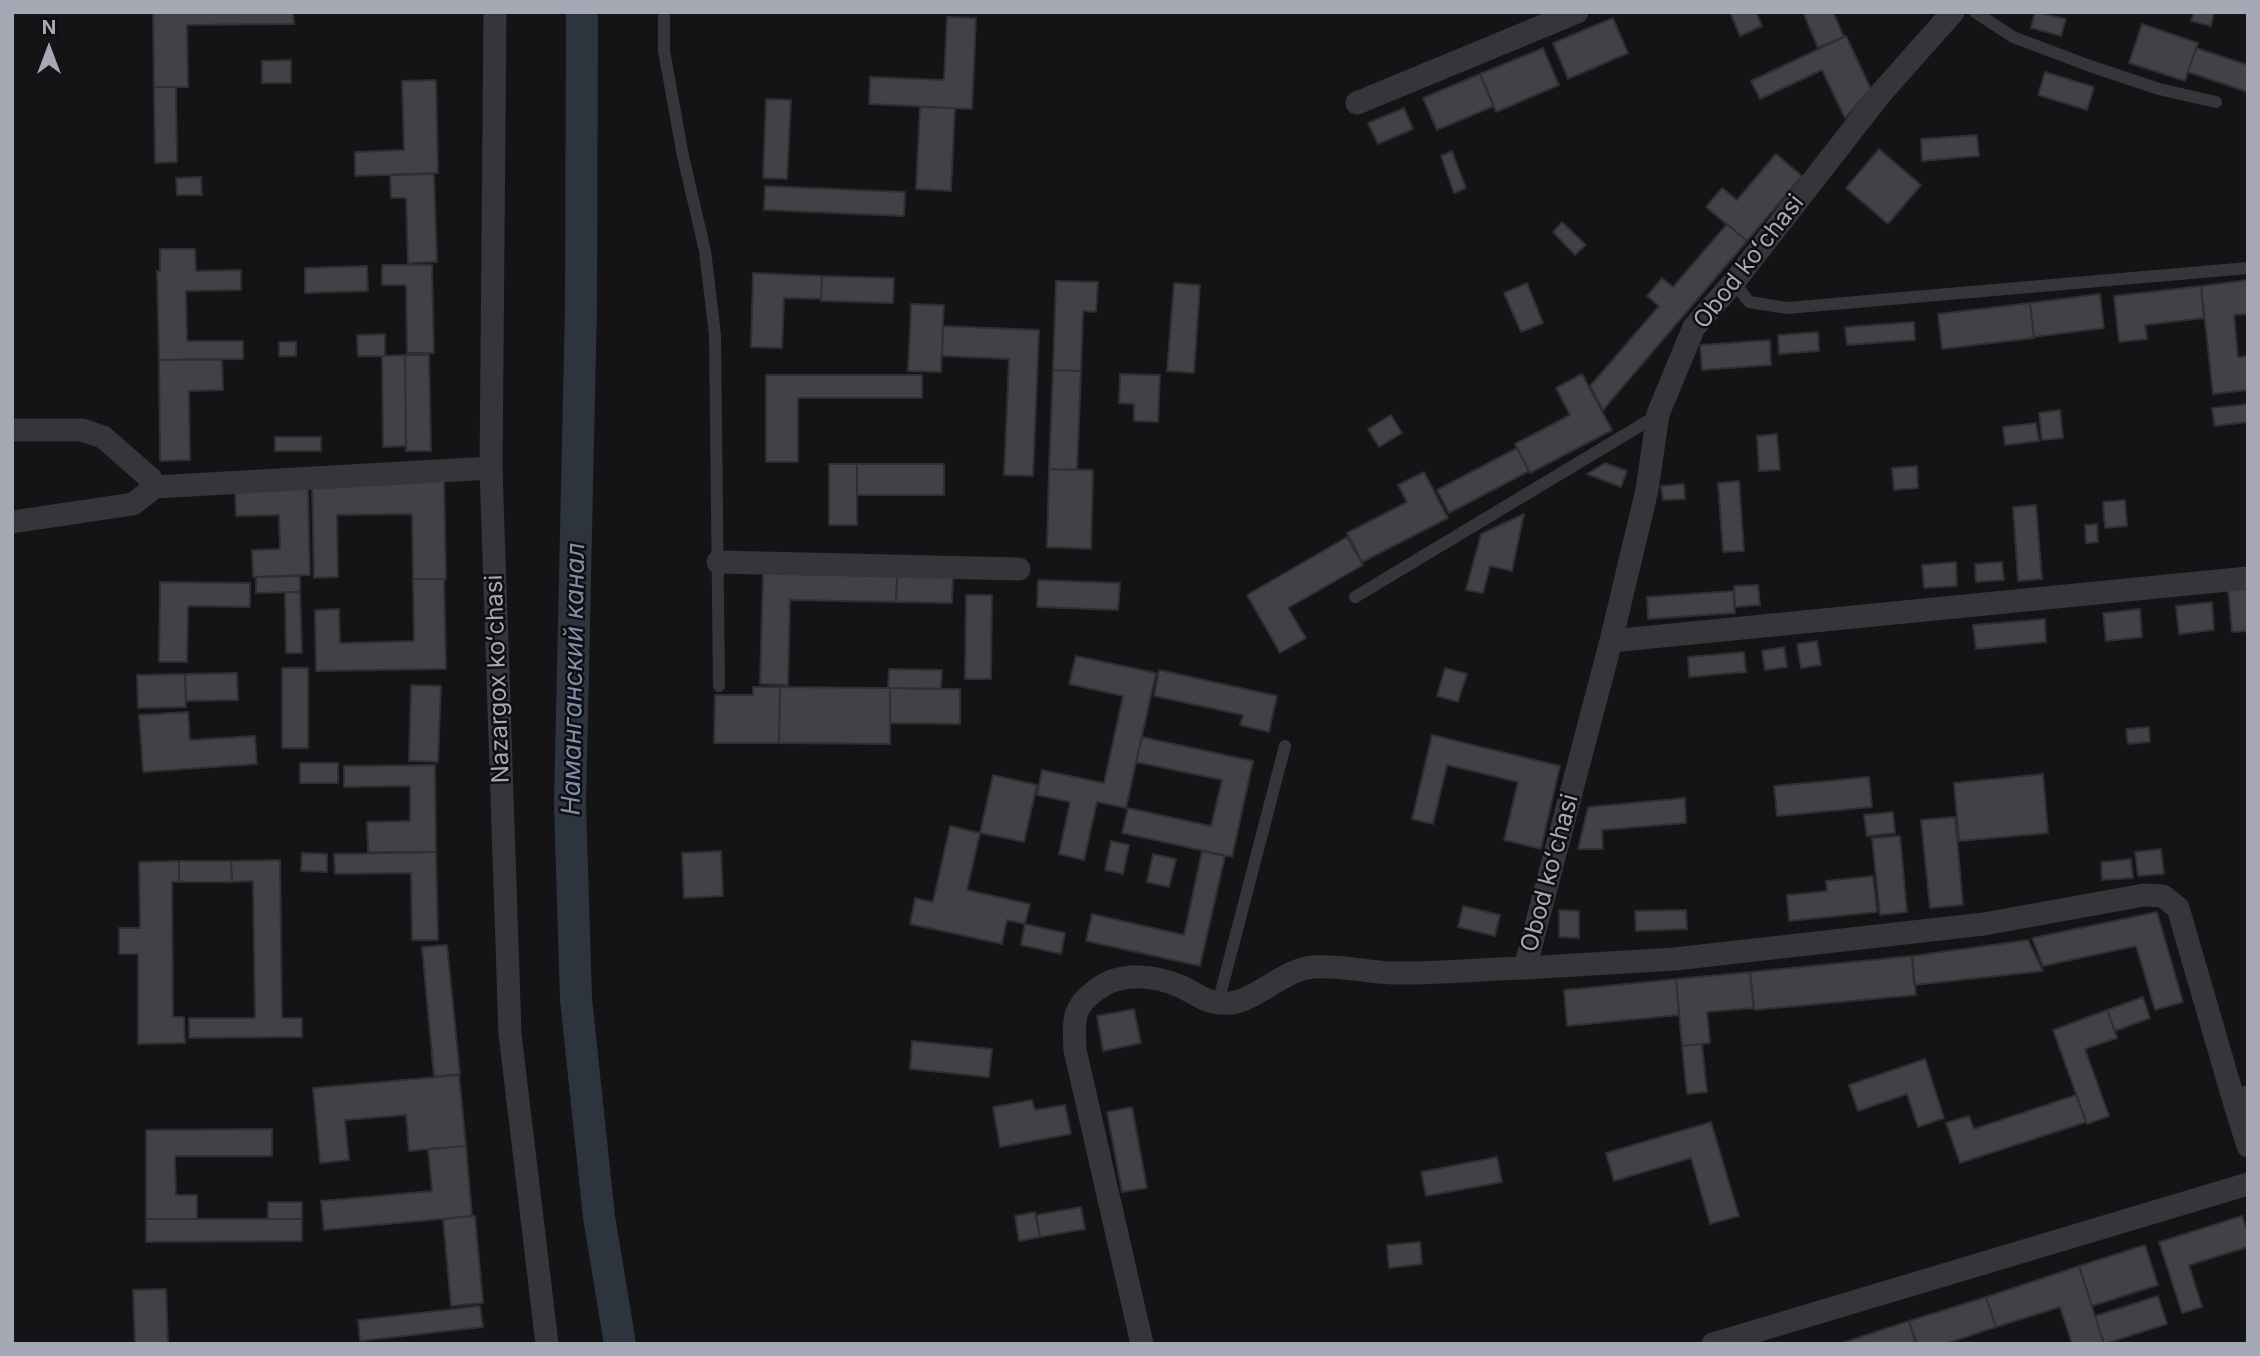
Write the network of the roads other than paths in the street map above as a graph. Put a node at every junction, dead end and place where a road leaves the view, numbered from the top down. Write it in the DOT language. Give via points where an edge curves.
graph roads {
  1 [pos="495,12"];
  2 [pos="664,12"];
  3 [pos="1577,12"];
  4 [pos="1953,12"];
  5 [pos="1975,12"];
  6 [pos="2217,102"];
  7 [pos="1357,103"];
  8 [pos="2248,268"];
  9 [pos="1734,282"];
  10 [pos="1658,415"];
  11 [pos="12,430"];
  12 [pos="491,468"];
  13 [pos="155,487"];
  14 [pos="12,522"];
  15 [pos="718,562"];
  16 [pos="1019,569"];
  17 [pos="2248,578"];
  18 [pos="1355,597"];
  19 [pos="1611,640"];
  20 [pos="719,686"];
  21 [pos="1285,746"];
  22 [pos="1525,968"];
  23 [pos="1218,1003"];
  24 [pos="2241,1099"];
  25 [pos="2248,1146"];
  26 [pos="2248,1184"];
  27 [pos="547,1344"];
  28 [pos="1142,1344"];
  29 [pos="1713,1344"];
  1 -- 12 [label="street, Nazargox koʻchasi"];
  2 -- 15 [label="lane" via="664,51 705,251 715,335"];
  3 -- 7 [label="street"];
  4 -- 9 [label="street, Obod koʻchasi" via="1882,92"];
  5 -- 6 [label="lane" via="2013,37 2159,89"];
  8 -- 9 [label="lane" via="1787,308 1749,302"];
  9 -- 10 [label="street, Obod koʻchasi" via="1694,327"];
  10 -- 18 [label="lane"];
  10 -- 19 [label="street, Obod koʻchasi" via="1647,490"];
  11 -- 13 [label="street" via="82,429 103,437"];
  12 -- 13 [label="street"];
  12 -- 27 [label="street, Nazargox koʻchasi" via="510,1034"];
  13 -- 14 [label="street" via="133,504"];
  15 -- 16 [label="street"];
  15 -- 20 [label="lane"];
  17 -- 19 [label="street"];
  19 -- 22 [label="street, Obod koʻchasi"];
  21 -- 23 [label="lane"];
  22 -- 23 [label="street" via="1394,973 1311,967 1237,1002"];
  22 -- 24 [label="street, Obod koʻchasi" via="1689,958 1983,924 2144,895 2163,896 2178,908"];
  23 -- 28 [label="street" via="1145,976 1101,985 1084,998 1074,1016 1075,1050"];
  24 -- 25 [label="street, Obod koʻchasi"];
  26 -- 29 [label="street"];
}
